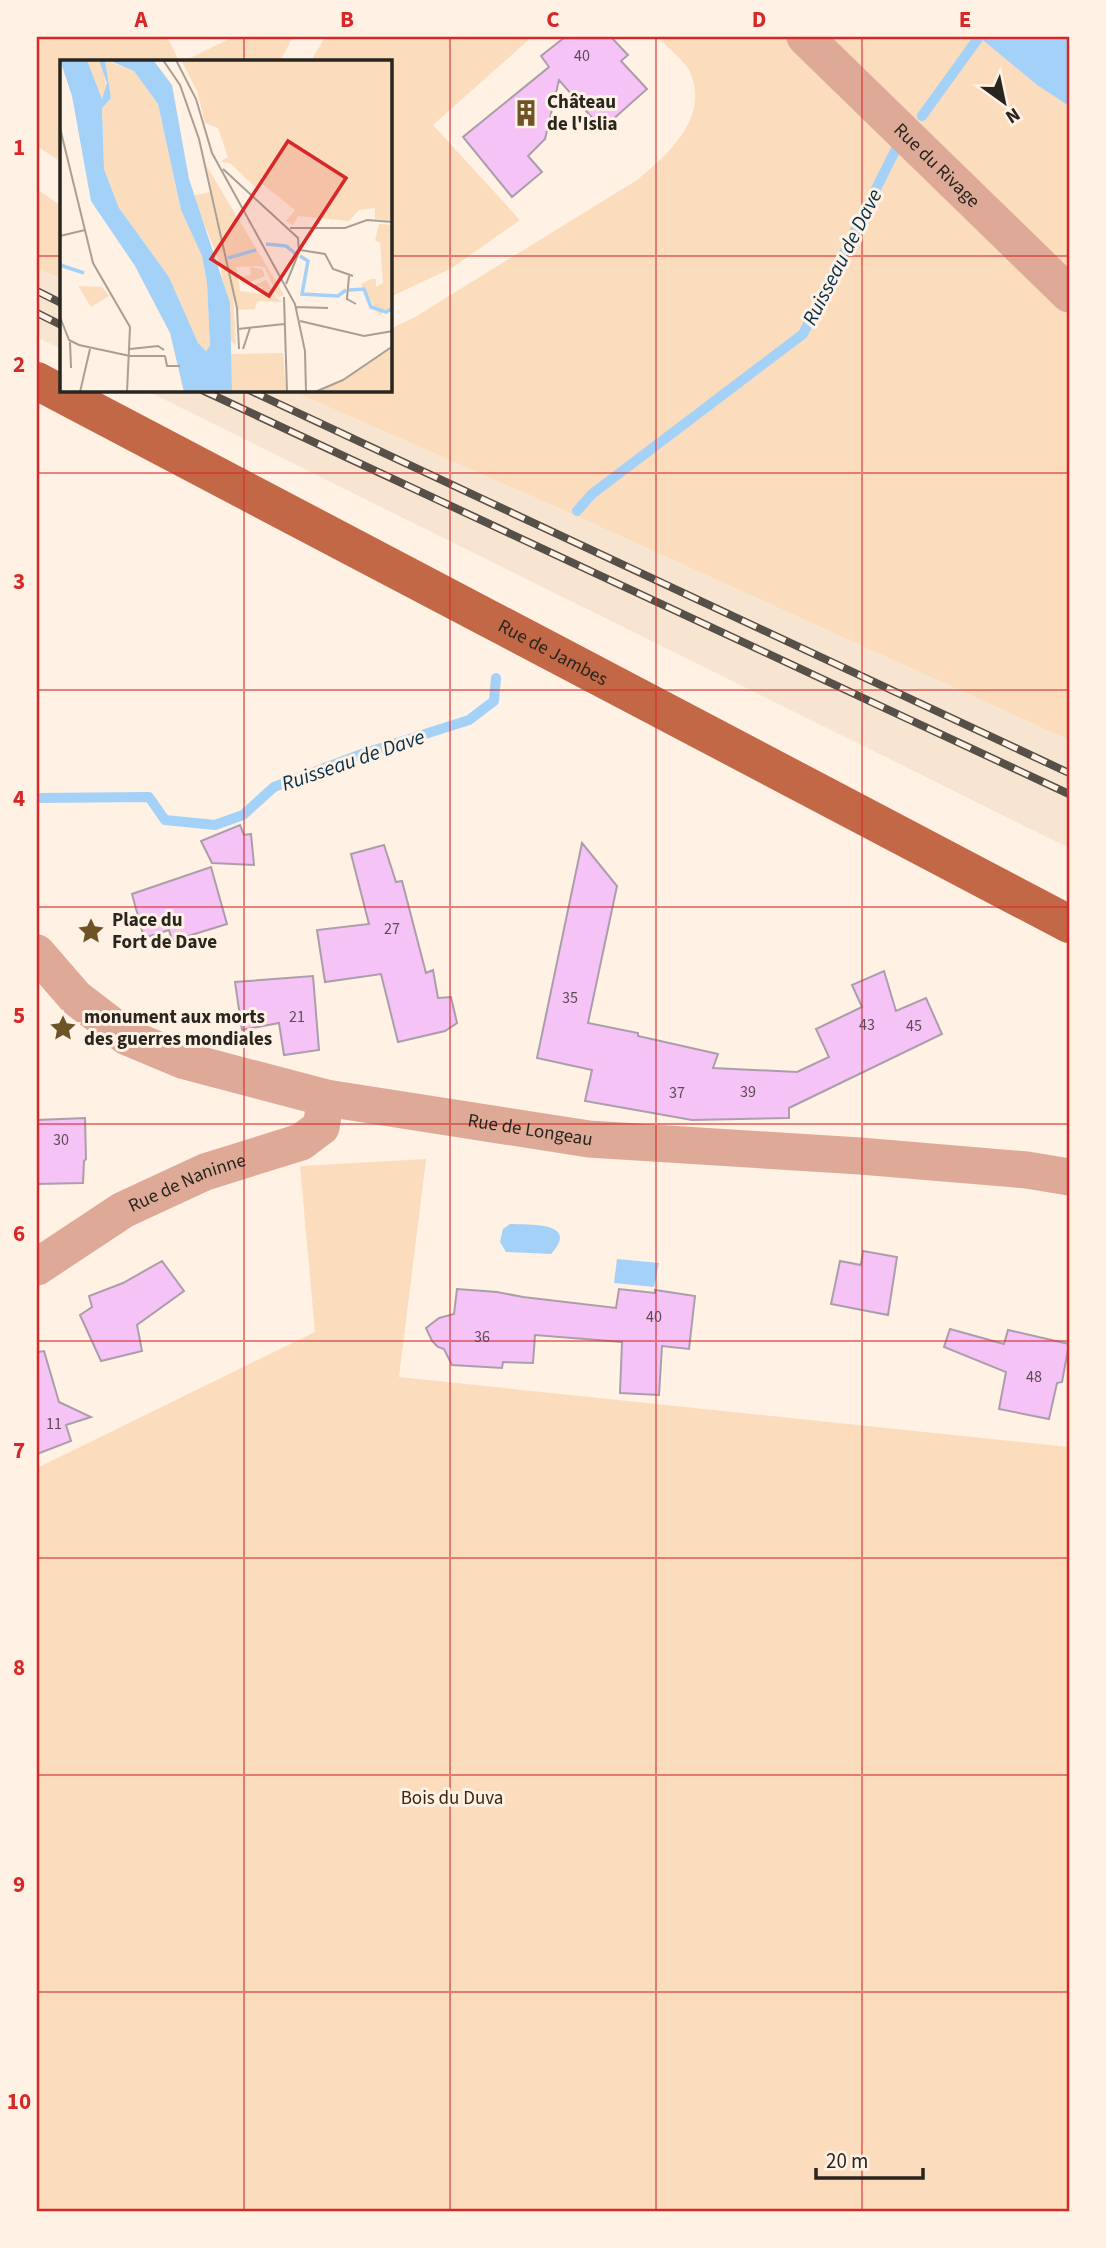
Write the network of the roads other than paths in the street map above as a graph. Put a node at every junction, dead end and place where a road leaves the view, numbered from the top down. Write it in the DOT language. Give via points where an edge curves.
graph roads {
  1 [pos="804,37"];
  2 [pos="1069,294"];
  3 [pos="37,382"];
  4 [pos="1069,925"];
  5 [pos="37,953"];
  6 [pos="326,1098"];
  7 [pos="1069,1177"];
  8 [pos="37,1267"];
  1 -- 2 [label="street, Rue du Rivage"];
  3 -- 4 [label="main road, Rue de Jambes"];
  5 -- 6 [label="street, Rue de Longeau" via="76,998 127,1037 182,1060"];
  6 -- 7 [label="street, Rue de Longeau" via="589,1139 874,1157"];
  6 -- 8 [label="street, Rue de Naninne" via="321,1127 301,1142 205,1172 123,1210"];
}
